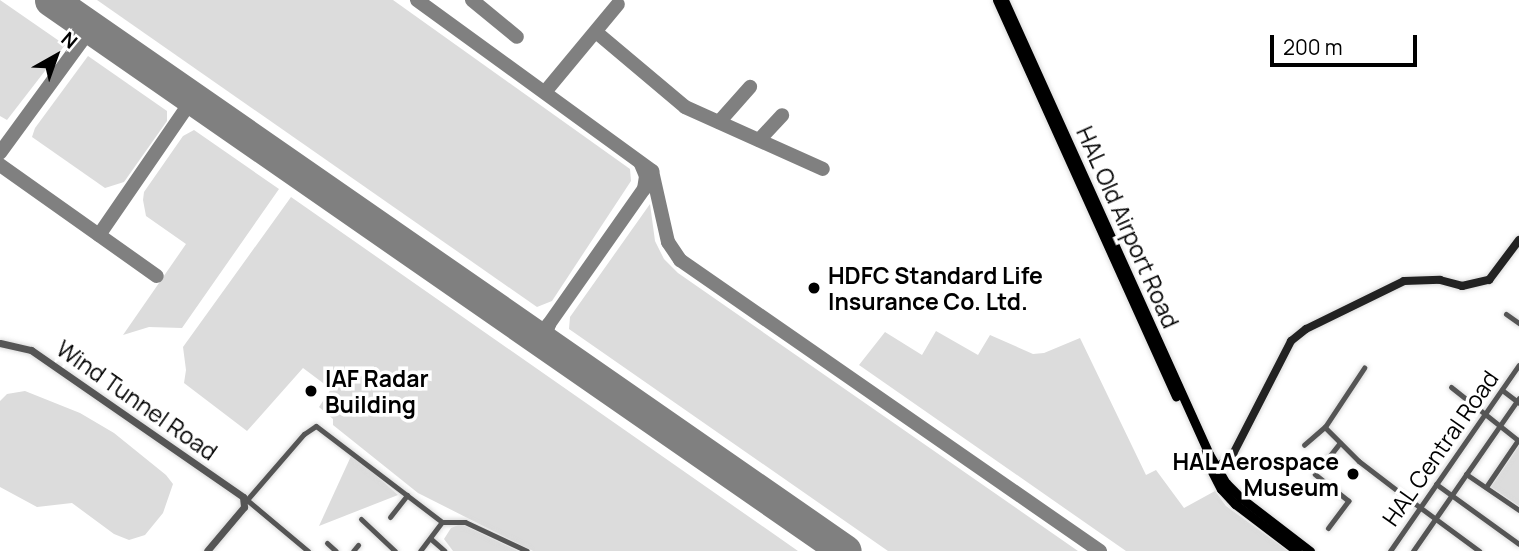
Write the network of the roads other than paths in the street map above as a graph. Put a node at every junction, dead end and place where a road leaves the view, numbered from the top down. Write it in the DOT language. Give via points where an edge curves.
graph roads {
  1 [pos="997,0"];
  2 [pos="1004,0"];
  3 [pos="1013,25"];
  4 [pos="1519,240"];
  5 [pos="1507,314"];
  6 [pos="1519,323"];
  7 [pos="0,343"];
  8 [pos="1519,365"];
  9 [pos="1364,368"];
  10 [pos="1451,387"];
  11 [pos="1502,390"];
  12 [pos="1518,401"];
  13 [pos="1484,415"];
  14 [pos="1325,427"];
  15 [pos="1499,427"];
  16 [pos="1519,440"];
  17 [pos="1340,443"];
  18 [pos="1304,445"];
  19 [pos="1325,462"];
  20 [pos="1214,470"];
  21 [pos="1315,474"];
  22 [pos="1466,474"];
  23 [pos="1436,484"];
  24 [pos="1486,487"];
  25 [pos="407,495"];
  26 [pos="1451,496"];
  27 [pos="246,501"];
  28 [pos="1414,503"];
  29 [pos="1420,508"];
  30 [pos="1519,510"];
  31 [pos="390,517"];
  32 [pos="361,519"];
  33 [pos="1434,520"];
  34 [pos="442,522"];
  35 [pos="1329,528"];
  36 [pos="431,538"];
  37 [pos="327,543"];
  38 [pos="1519,544"];
  39 [pos="1392,548"];
  40 [pos="207,551"];
  41 [pos="308,551"];
  42 [pos="336,551"];
  43 [pos="395,551"];
  44 [pos="420,551"];
  45 [pos="442,551"];
  46 [pos="527,551"];
  47 [pos="1297,551"];
  48 [pos="1310,551"];
  49 [pos="1402,551"];
  50 [pos="1413,551"];
  51 [pos="1479,551"];
  1 -- 3 [label="main road, HAL Old Airport Road"];
  2 -- 3 [label="main road, HAL Old Airport Road"];
  3 -- 20 [label="main road, HAL Old Airport Road"];
  3 -- 20 [label="main road, HAL Old Airport Road" via="1206,461"];
  4 -- 20 [label="main road" via="1489,280 1462,286 1440,280 1404,281 1306,329 1291,341 1233,454"];
  5 -- 6 [label="street"];
  7 -- 27 [label="street, Wind Tunnel Road" via="31,350"];
  8 -- 11 [label="street, HAL Central Road"];
  9 -- 14 [label="street"];
  10 -- 13 [label="street"];
  11 -- 12 [label="street"];
  11 -- 13 [label="street, HAL Central Road"];
  12 -- 15 [label="street"];
  13 -- 15 [label="street"];
  13 -- 23 [label="street, HAL Central Road"];
  14 -- 17 [label="street"];
  14 -- 18 [label="street"];
  15 -- 16 [label="street"];
  15 -- 22 [label="street"];
  16 -- 24 [label="street"];
  17 -- 19 [label="street"];
  17 -- 28 [label="street"];
  20 -- 47 [label="main road" via="1235,504"];
  20 -- 48 [label="main road" via="1241,498"];
  21 -- 35 [label="street" via="1349,501"];
  22 -- 24 [label="street"];
  22 -- 26 [label="street"];
  23 -- 26 [label="street"];
  23 -- 29 [label="street, HAL Central Road"];
  24 -- 30 [label="street"];
  25 -- 27 [label="street" via="316,426"];
  25 -- 31 [label="street"];
  25 -- 34 [label="street"];
  26 -- 33 [label="street"];
  26 -- 38 [label="street"];
  27 -- 40 [label="street"];
  27 -- 41 [label="street"];
  28 -- 29 [label="street"];
  29 -- 33 [label="street"];
  29 -- 39 [label="street, HAL Central Road"];
  32 -- 43 [label="street"];
  33 -- 50 [label="street"];
  33 -- 51 [label="street"];
  34 -- 36 [label="street"];
  34 -- 46 [label="street" via="465,522"];
  36 -- 44 [label="street"];
  36 -- 45 [label="street"];
  37 -- 42 [label="street"];
  39 -- 49 [label="street"];
}
